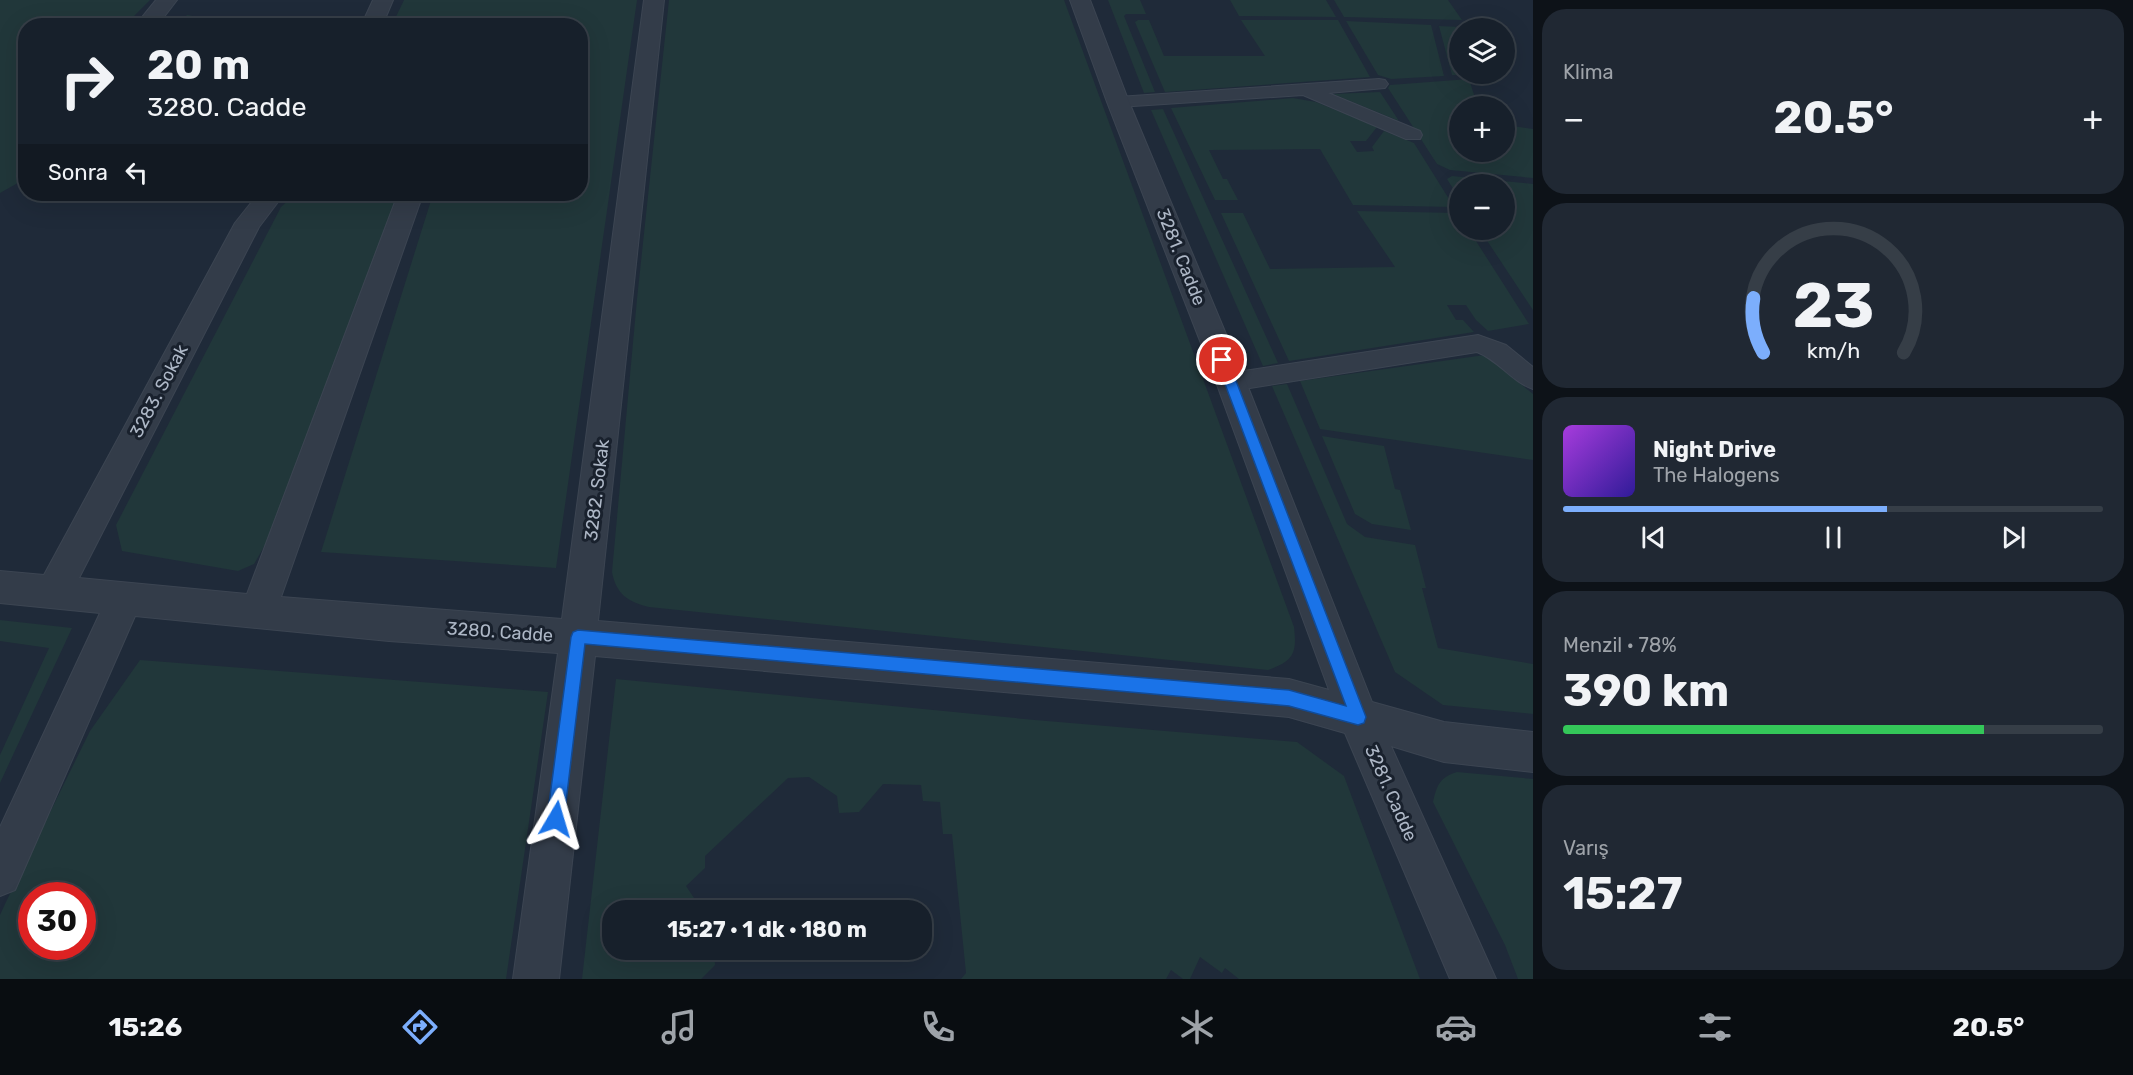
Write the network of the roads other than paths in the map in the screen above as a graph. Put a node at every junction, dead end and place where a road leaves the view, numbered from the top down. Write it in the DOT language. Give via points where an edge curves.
graph roads {
  1 [pos="167,0"];
  2 [pos="383,0"];
  3 [pos="654,0"];
  4 [pos="1080,0"];
  5 [pos="152,18"];
  6 [pos="375,18"];
  7 [pos="1379,84"];
  8 [pos="1303,89"];
  9 [pos="1118,102"];
  10 [pos="1413,135"];
  11 [pos="265,201"];
  12 [pos="408,201"];
  13 [pos="1533,380"];
  14 [pos="1231,382"];
  15 [pos="0,587"];
  16 [pos="53,593"];
  17 [pos="125,599"];
  18 [pos="258,612"];
  19 [pos="578,637"];
  20 [pos="1358,717"];
  21 [pos="1533,752"];
  22 [pos="0,875"];
  23 [pos="536,979"];
  24 [pos="1473,979"];
  1 -- 5 [label="street"];
  2 -- 6 [label="street"];
  3 -- 19 [label="street, 3282. Sokak"];
  4 -- 9 [label="street, 3281. Cadde"];
  7 -- 8 [label="lane"];
  8 -- 9 [label="lane"];
  8 -- 10 [label="lane"];
  9 -- 14 [label="street, 3281. Cadde"];
  11 -- 16 [label="street, 3283. Sokak" via="248,223"];
  12 -- 18 [label="street"];
  13 -- 14 [label="lane" via="1498,351 1478,343"];
  14 -- 20 [label="street, 3281. Cadde"];
  15 -- 16 [label="street, 3280. Cadde"];
  16 -- 17 [label="street, 3280. Cadde"];
  17 -- 18 [label="street, 3280. Cadde"];
  17 -- 22 [label="street"];
  18 -- 19 [label="street, 3280. Cadde"];
  19 -- 20 [label="street, 3280. Cadde" via="1289,698"];
  19 -- 23 [label="street, 3282. Sokak"];
  20 -- 21 [label="street, 3280. Cadde" via="1444,742"];
  20 -- 24 [label="street, 3281. Cadde"];
}
